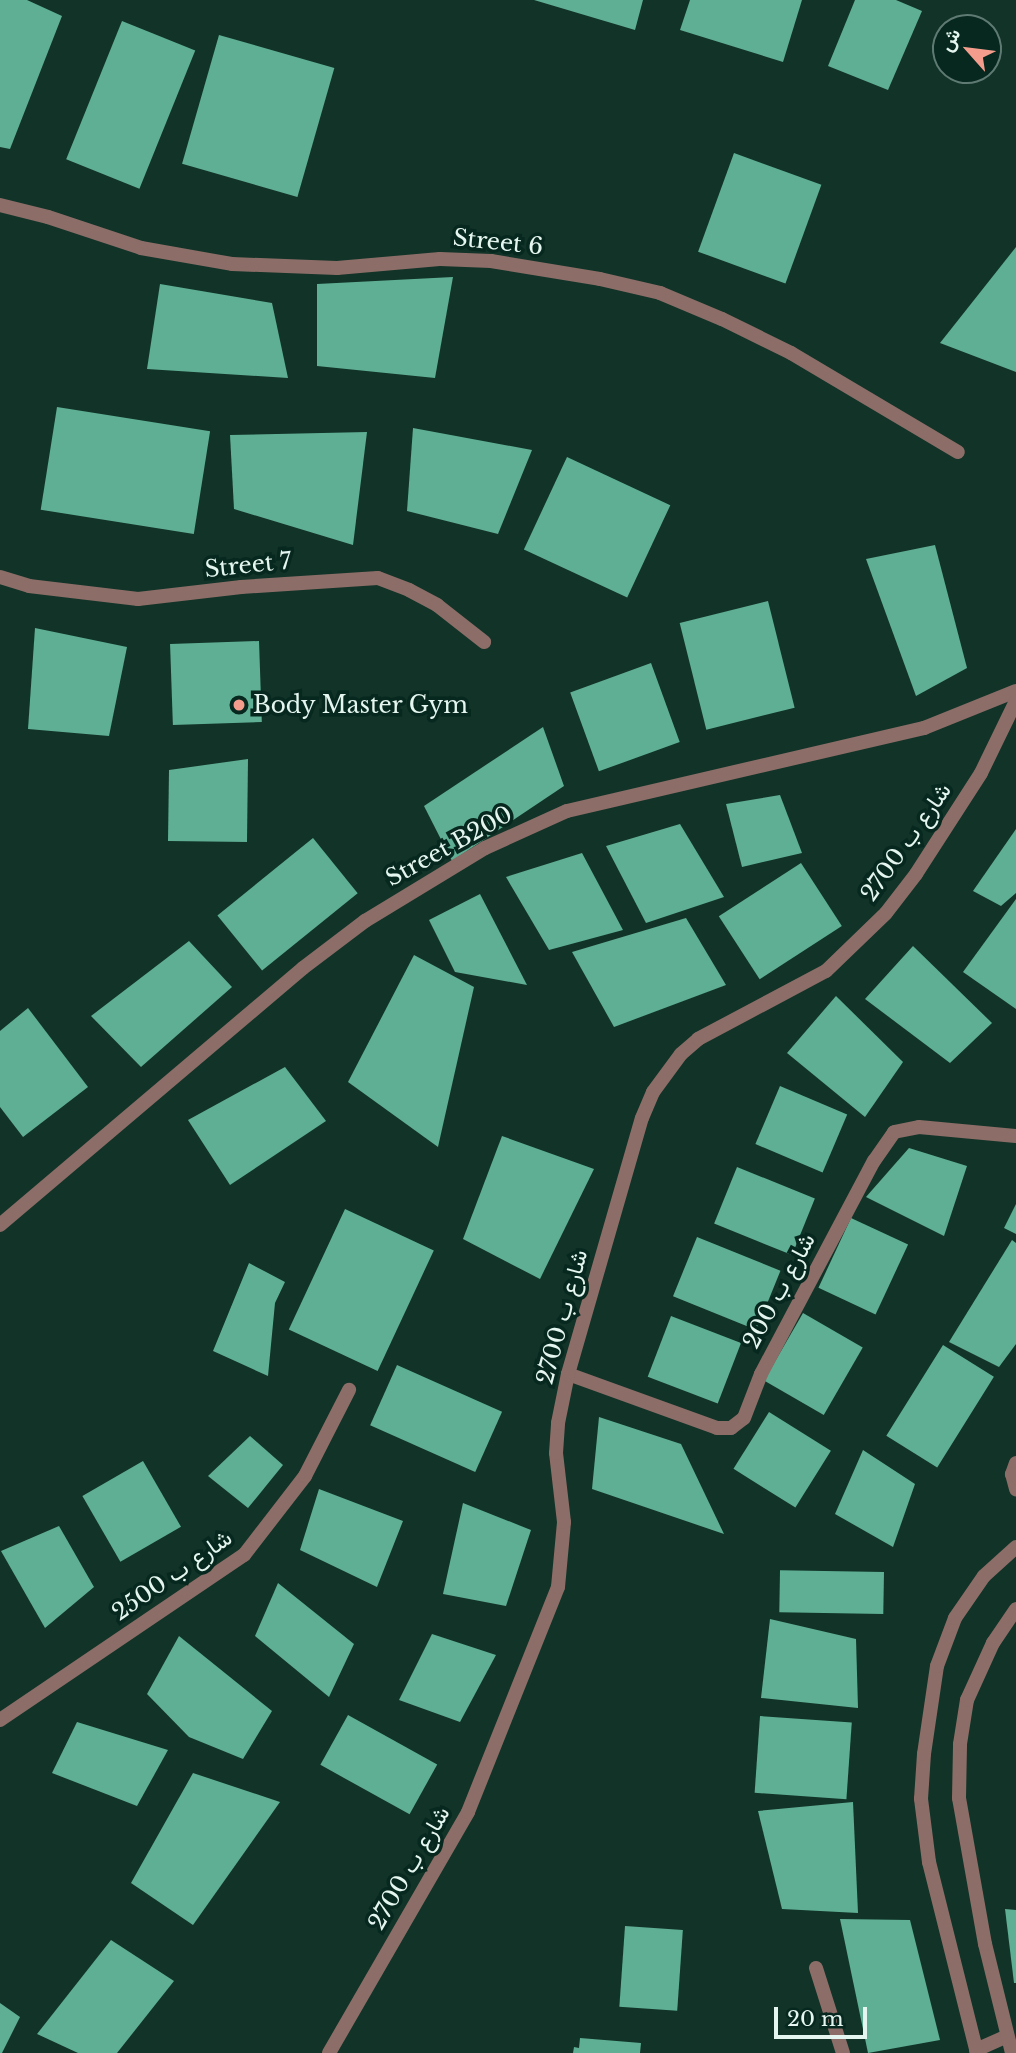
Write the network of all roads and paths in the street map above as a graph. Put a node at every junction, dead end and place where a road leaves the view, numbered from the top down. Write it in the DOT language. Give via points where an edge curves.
graph roads {
  1 [pos="0,205"];
  2 [pos="958,452"];
  3 [pos="0,577"];
  4 [pos="484,642"];
  5 [pos="1016,691"];
  6 [pos="1016,702"];
  7 [pos="1016,1136"];
  8 [pos="0,1225"];
  9 [pos="568,1374"];
  10 [pos="349,1390"];
  11 [pos="1016,1463"];
  12 [pos="1016,1489"];
  13 [pos="1016,1547"];
  14 [pos="1016,1609"];
  15 [pos="0,1720"];
  16 [pos="816,1968"];
  17 [pos="1007,2036"];
  18 [pos="976,2051"];
  19 [pos="329,2053"];
  20 [pos="843,2053"];
  21 [pos="1012,2053"];
  1 -- 2 [label="street, Street 6" via="141,248 232,264 337,268 402,261 491,261 660,293 791,353"];
  3 -- 4 [label="street, Street 7" via="41,588 138,599 378,578 436,605"];
  5 -- 8 [label="street, Street B200" via="924,728 567,811 485,848 365,921 303,968"];
  6 -- 9 [label="street, شارع ب 2700" via="981,773 942,835 864,937 826,971 698,1039 665,1073 642,1118"];
  7 -- 9 [label="street, شارع ب 200" via="919,1127 894,1132 874,1160 761,1374 744,1418 731,1428 718,1428"];
  9 -- 19 [label="street, شارع ب 2700" via="556,1453 564,1522 558,1587 468,1812"];
  10 -- 15 [label="street, شارع ب 2500" via="305,1476 244,1555"];
  11 -- 12 [label="street" via="1012,1474"];
  13 -- 18 [label="street" via="985,1576 956,1618 937,1666 923,1754 921,1799 929,1862"];
  14 -- 17 [label="street" via="993,1643 967,1700 959,1798"];
  16 -- 20 [label="street"];
  17 -- 18 [label="street"];
  17 -- 21 [label="street"];
}
